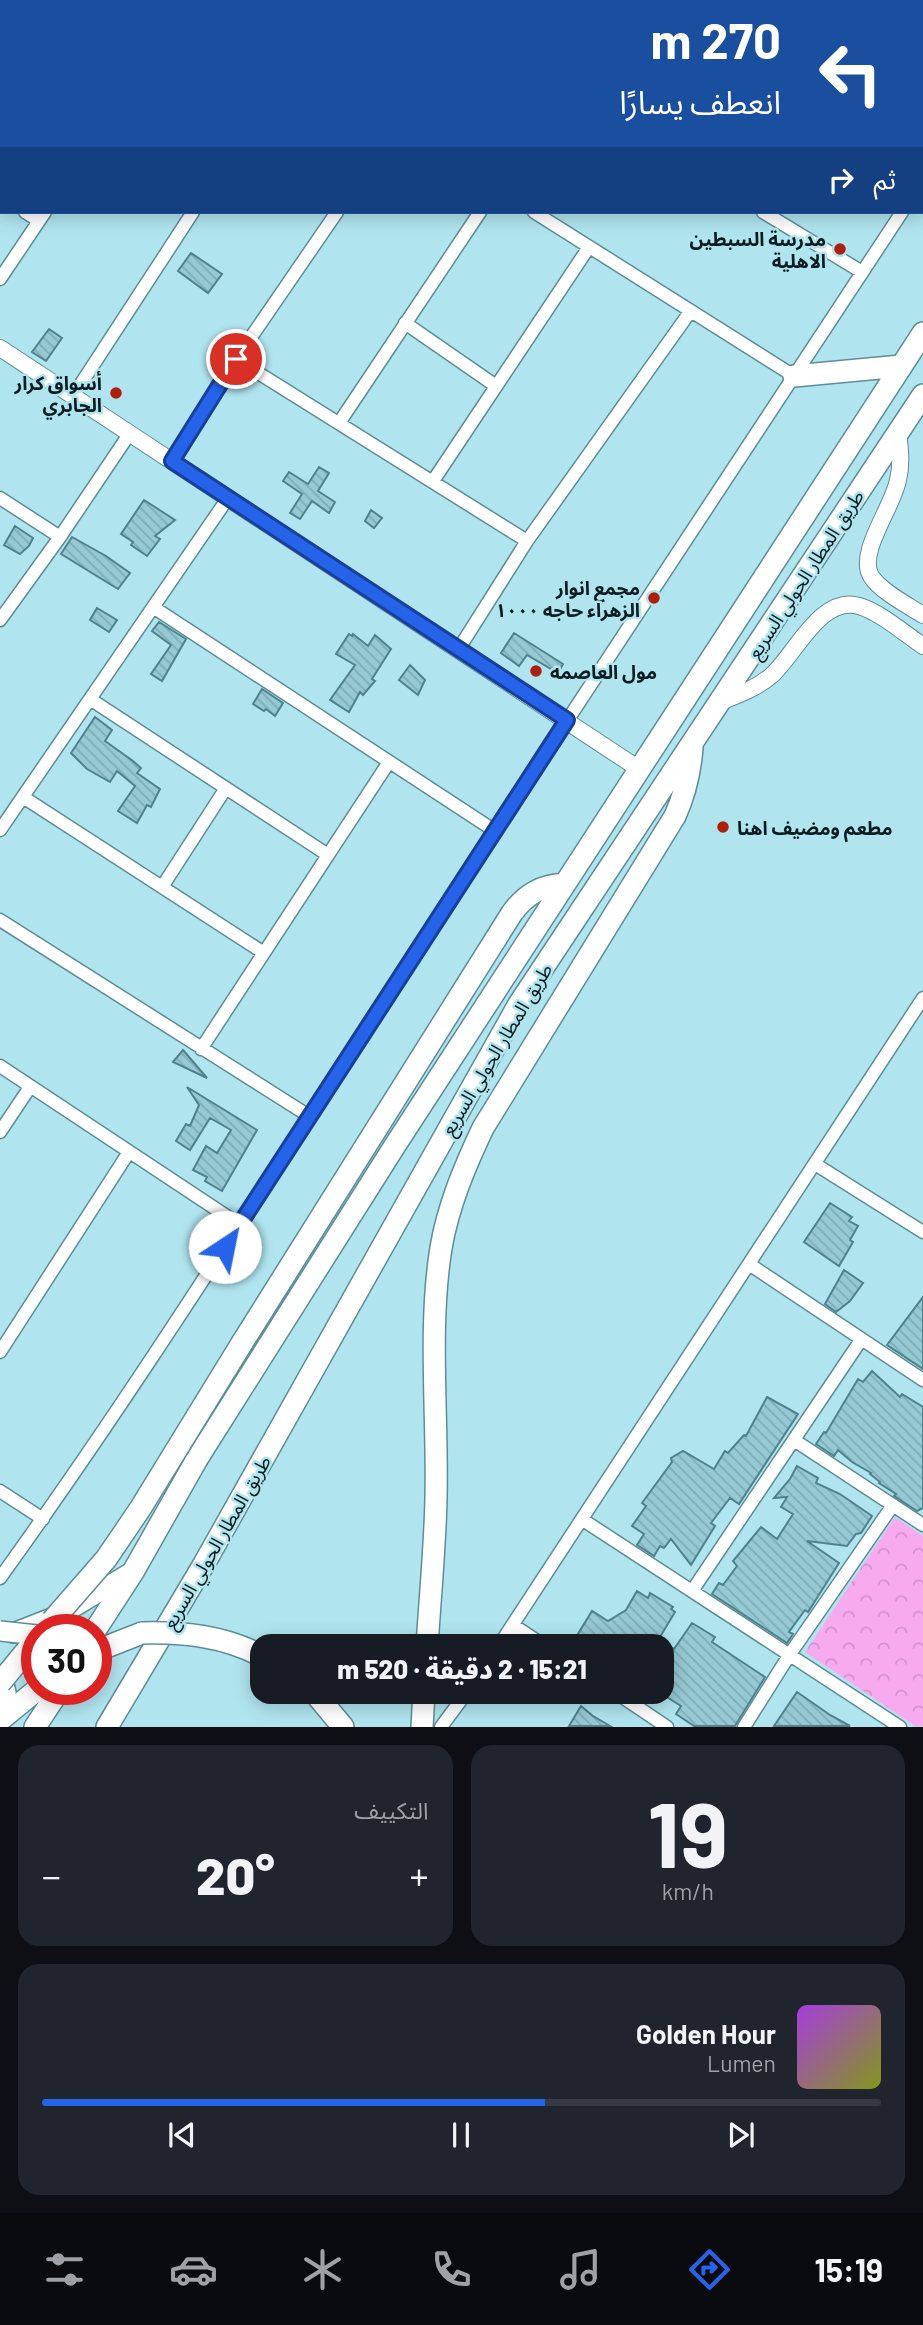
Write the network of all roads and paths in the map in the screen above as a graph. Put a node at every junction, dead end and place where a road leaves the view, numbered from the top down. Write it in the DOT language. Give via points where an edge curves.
graph roads {
  1 [pos="192,214"];
  2 [pos="336,214"];
  3 [pos="479,214"];
  4 [pos="537,214"];
  5 [pos="766,214"];
  6 [pos="901,214"];
  7 [pos="42,216"];
  8 [pos="589,247"];
  9 [pos="862,272"];
  10 [pos="0,279"];
  11 [pos="690,312"];
  12 [pos="405,323"];
  13 [pos="923,333"];
  14 [pos="0,348"];
  15 [pos="236,359"];
  16 [pos="901,366"];
  17 [pos="793,376"];
  18 [pos="496,386"];
  19 [pos="923,395"];
  20 [pos="73,396"];
  21 [pos="340,423"];
  22 [pos="898,432"];
  23 [pos="130,433"];
  24 [pos="172,461"];
  25 [pos="433,481"];
  26 [pos="0,498"];
  27 [pos="228,498"];
  28 [pos="60,537"];
  29 [pos="527,541"];
  30 [pos="153,607"];
  31 [pos="923,615"];
  32 [pos="0,620"];
  33 [pos="923,646"];
  34 [pos="458,650"];
  35 [pos="90,699"];
  36 [pos="720,702"];
  37 [pos="567,720"];
  38 [pos="692,746"];
  39 [pos="389,762"];
  40 [pos="639,769"];
  41 [pos="226,788"];
  42 [pos="23,797"];
  43 [pos="0,830"];
  44 [pos="495,831"];
  45 [pos="328,855"];
  46 [pos="565,884"];
  47 [pos="162,887"];
  48 [pos="0,919"];
  49 [pos="264,953"];
  50 [pos="923,998"];
  51 [pos="201,1049"];
  52 [pos="0,1066"];
  53 [pos="30,1087"];
  54 [pos="309,1116"];
  55 [pos="0,1132"];
  56 [pos="130,1152"];
  57 [pos="815,1164"];
  58 [pos="240,1225"];
  59 [pos="923,1231"];
  60 [pos="749,1264"];
  61 [pos="861,1340"];
  62 [pos="0,1352"];
  63 [pos="923,1380"];
  64 [pos="794,1440"];
  65 [pos="0,1491"];
  66 [pos="893,1505"];
  67 [pos="43,1519"];
  68 [pos="583,1520"];
  69 [pos="923,1525"];
  70 [pos="133,1572"];
  71 [pos="0,1578"];
  72 [pos="692,1591"];
  73 [pos="57,1614"];
  74 [pos="106,1614"];
  75 [pos="513,1625"];
  76 [pos="0,1631"];
  77 [pos="142,1633"];
  78 [pos="21,1634"];
  79 [pos="112,1634"];
  80 [pos="427,1634"];
  81 [pos="507,1634"];
  82 [pos="526,1634"];
  83 [pos="0,1637"];
  84 [pos="112,1645"];
  85 [pos="250,1651"];
  86 [pos="790,1654"];
  87 [pos="21,1656"];
  88 [pos="0,1677"];
  89 [pos="0,1683"];
  90 [pos="21,1702"];
  91 [pos="324,1704"];
  92 [pos="423,1704"];
  93 [pos="458,1704"];
  94 [pos="633,1704"];
  95 [pos="49,1705"];
  96 [pos="0,1718"];
  97 [pos="35,1727"];
  98 [pos="107,1727"];
  99 [pos="343,1727"];
  100 [pos="422,1727"];
  101 [pos="442,1727"];
  102 [pos="667,1727"];
  103 [pos="744,1727"];
  104 [pos="900,1727"];
  1 -- 20 [label="street"];
  2 -- 15 [label="street"];
  3 -- 12 [label="street"];
  4 -- 8 [label="street"];
  5 -- 9 [label="street"];
  6 -- 9 [label="street"];
  7 -- 10 [label="street"];
  8 -- 11 [label="street"];
  8 -- 18 [label="street"];
  9 -- 17 [label="street"];
  11 -- 17 [label="street"];
  11 -- 29 [label="street"];
  12 -- 18 [label="street"];
  12 -- 21 [label="street"];
  13 -- 16 [label="highway, طريق المطار الحولي السريع"];
  14 -- 20 [label="street"];
  15 -- 21 [label="street"];
  15 -- 24 [label="street"];
  16 -- 17 [label="highway"];
  16 -- 40 [label="highway, طريق المطار الحولي السريع"];
  17 -- 37 [label="street"];
  18 -- 25 [label="street"];
  19 -- 22 [label="highway, طريق المطار الحولي السريع"];
  20 -- 23 [label="street"];
  21 -- 25 [label="street"];
  22 -- 31 [label="street" via="898,482 867,554 867,568 879,585"];
  22 -- 36 [label="highway, طريق المطار الحولي السريع"];
  23 -- 24 [label="street"];
  23 -- 28 [label="street"];
  24 -- 27 [label="street"];
  25 -- 29 [label="street"];
  26 -- 28 [label="street"];
  27 -- 30 [label="street"];
  27 -- 34 [label="street"];
  28 -- 32 [label="street"];
  29 -- 34 [label="street"];
  30 -- 35 [label="street"];
  30 -- 39 [label="street"];
  33 -- 36 [label="street" via="862,606 842,605 824,613 763,682"];
  34 -- 37 [label="street"];
  35 -- 41 [label="street"];
  35 -- 42 [label="street"];
  36 -- 38 [label="highway, طريق المطار الحولي السريع"];
  37 -- 40 [label="street"];
  37 -- 44 [label="street"];
  38 -- 80 [label="highway" via="691,770 675,816 483,1128 451,1206 436,1288 436,1499"];
  38 -- 98 [label="highway, طريق المطار الحولي السريع" via="519,1004 204,1564"];
  39 -- 44 [label="street"];
  39 -- 45 [label="street"];
  40 -- 46 [label="highway, طريق المطار الحولي السريع"];
  41 -- 45 [label="street"];
  41 -- 47 [label="street"];
  42 -- 43 [label="street"];
  42 -- 47 [label="street"];
  44 -- 54 [label="street"];
  45 -- 49 [label="street"];
  46 -- 70 [label="highway, طريق المطار الحولي السريع" via="197,1459"];
  46 -- 73 [label="highway, bridge" via="534,891 512,913 140,1509 106,1559"];
  47 -- 49 [label="street"];
  48 -- 51 [label="street"];
  49 -- 51 [label="street"];
  50 -- 57 [label="street"];
  51 -- 54 [label="street"];
  52 -- 53 [label="street"];
  53 -- 55 [label="street"];
  53 -- 56 [label="street"];
  54 -- 58 [label="street"];
  56 -- 58 [label="street"];
  56 -- 62 [label="street"];
  57 -- 59 [label="street"];
  57 -- 60 [label="street"];
  58 -- 67 [label="street"];
  60 -- 61 [label="street"];
  60 -- 68 [label="street"];
  61 -- 63 [label="street"];
  61 -- 64 [label="street"];
  64 -- 66 [label="street"];
  64 -- 72 [label="street"];
  65 -- 67 [label="street"];
  66 -- 69 [label="street"];
  66 -- 86 [label="street"];
  67 -- 71 [label="street"];
  68 -- 72 [label="street"];
  68 -- 75 [label="street"];
  70 -- 74 [label="highway, طريق المطار الحولي السريع"];
  70 -- 83 [label="main road" via="62,1614"];
  72 -- 86 [label="street"];
  75 -- 81 [label="street"];
  75 -- 82 [label="street"];
  76 -- 78 [label="main road, bridge"];
  77 -- 79 [label="main road"];
  77 -- 84 [label="highway"];
  77 -- 85 [label="highway, bridge" via="204,1636"];
  86 -- 103 [label="street"];
  86 -- 104 [label="street"];
  87 -- 89 [label="highway, bridge"];
  88 -- 96 [label="main road" via="7,1699"];
  90 -- 96 [label="highway"];
  91 -- 99 [label="highway"];
  92 -- 100 [label="highway"];
  93 -- 101 [label="street"];
  94 -- 102 [label="street"];
  95 -- 97 [label="highway"];
}
